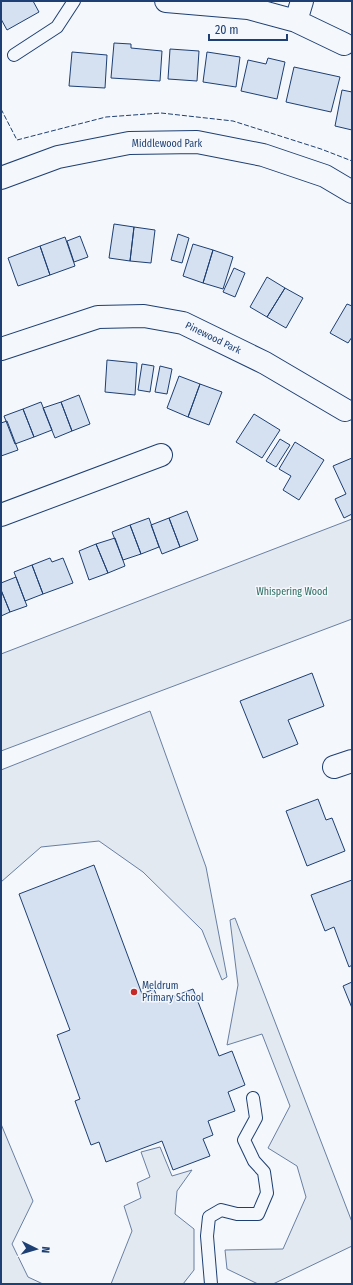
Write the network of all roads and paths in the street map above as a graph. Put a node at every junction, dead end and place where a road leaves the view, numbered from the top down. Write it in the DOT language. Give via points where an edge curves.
graph roads {
  1 [pos="74,1"];
  2 [pos="166,1"];
  3 [pos="299,11"];
  4 [pos="344,44"];
  5 [pos="14,55"];
  6 [pos="1,178"];
  7 [pos="352,192"];
  8 [pos="1,350"];
  9 [pos="345,410"];
  10 [pos="161,455"];
  11 [pos="1,516"];
  12 [pos="252,1098"];
  13 [pos="211,1284"];
  1 -- 5 [label="lane" via="57,27"];
  2 -- 3 [label="street"];
  3 -- 4 [label="street"];
  6 -- 7 [label="street, Middlewood Park" via="58,157 128,143 197,142 263,155 325,176"];
  8 -- 9 [label="street, Pinewood Park" via="98,317 144,316 183,323 265,363"];
  10 -- 11 [label="street"];
  12 -- 13 [label="lane" via="256,1118 244,1140 254,1161 264,1172 267,1193 258,1214 237,1214 221,1210 209,1217 207,1236"];
}
